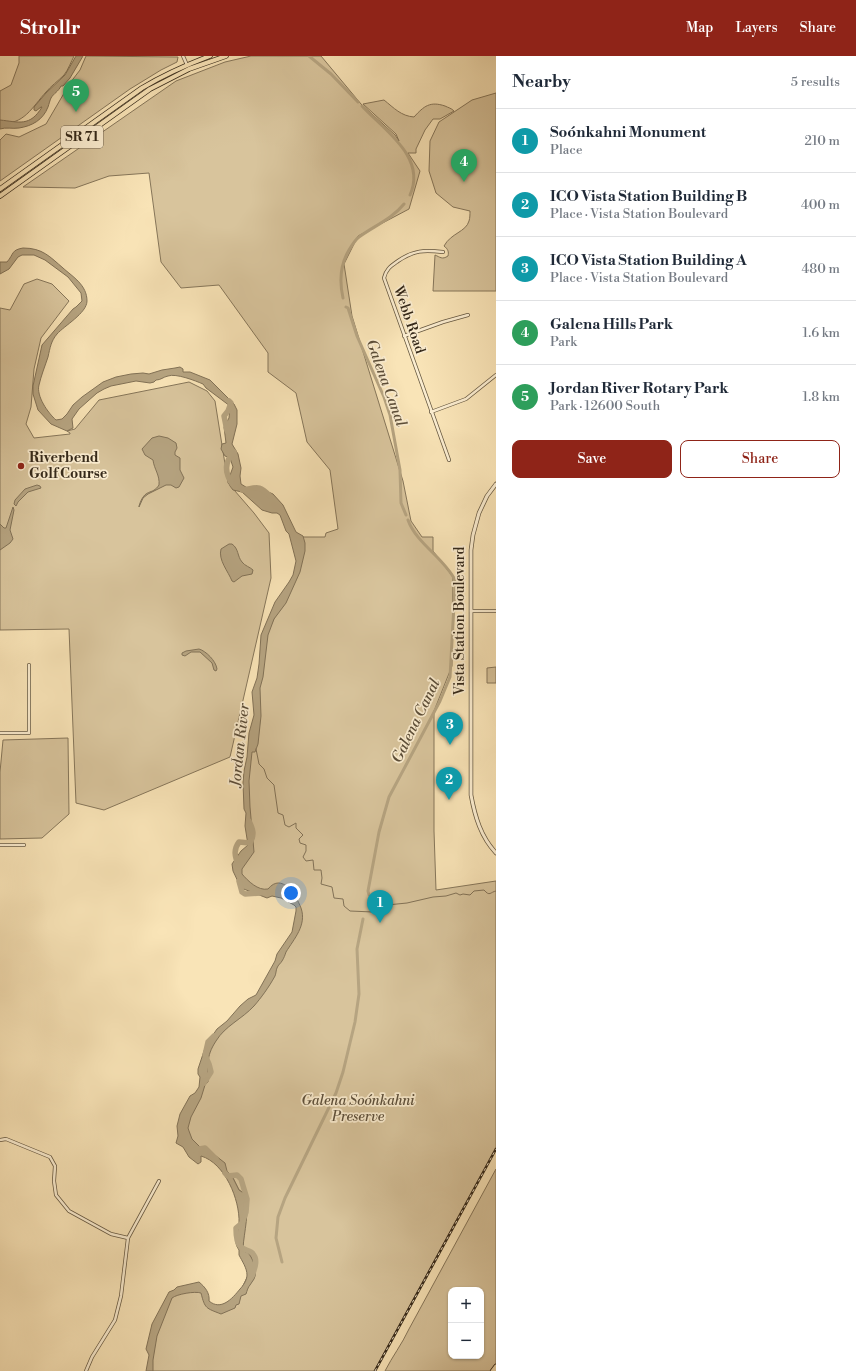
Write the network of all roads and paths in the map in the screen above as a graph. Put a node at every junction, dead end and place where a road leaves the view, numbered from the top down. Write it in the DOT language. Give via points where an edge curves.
graph roads {
  1 [pos="183,56"];
  2 [pos="210,56"];
  3 [pos="226,56"];
  4 [pos="187,65"];
  5 [pos="189,69"];
  6 [pos="0,189"];
  7 [pos="0,196"];
  8 [pos="443,252"];
  9 [pos="468,315"];
  10 [pos="404,336"];
  11 [pos="496,375"];
  12 [pos="431,412"];
  13 [pos="449,460"];
  14 [pos="496,484"];
  15 [pos="471,611"];
  16 [pos="496,611"];
  17 [pos="28,665"];
  18 [pos="0,733"];
  19 [pos="0,845"];
  20 [pos="24,845"];
  21 [pos="496,853"];
  22 [pos="0,1140"];
  23 [pos="159,1181"];
  24 [pos="128,1238"];
  25 [pos="496,1367"];
  26 [pos="86,1371"];
  27 [pos="495,1371"];
  1 -- 4 [label="street"];
  2 -- 4 [label="main road, SR 71"];
  3 -- 5 [label="main road, SR 71"];
  4 -- 5 [label="street"];
  4 -- 6 [label="main road, SR 71" via="142,88"];
  5 -- 7 [label="main road, SR 71" via="136,98"];
  8 -- 10 [label="street, Webb Road" via="423,251 410,254 388,267 385,272 386,286"];
  9 -- 10 [label="street"];
  10 -- 12 [label="street, Webb Road"];
  11 -- 12 [label="street" via="466,399"];
  12 -- 13 [label="street, Webb Road"];
  14 -- 15 [label="street, Vista Station Boulevard" via="482,505 473,535"];
  15 -- 16 [label="street"];
  15 -- 21 [label="street, Vista Station Boulevard" via="471,795 479,828"];
  17 -- 18 [label="street" via="29,733"];
  19 -- 20 [label="street"];
  22 -- 24 [label="street" via="6,1139 50,1157 55,1166 56,1195 69,1211 111,1234"];
  23 -- 24 [label="street"];
  24 -- 26 [label="street" via="121,1296 115,1320"];
  25 -- 27 [label="highway"];
}
